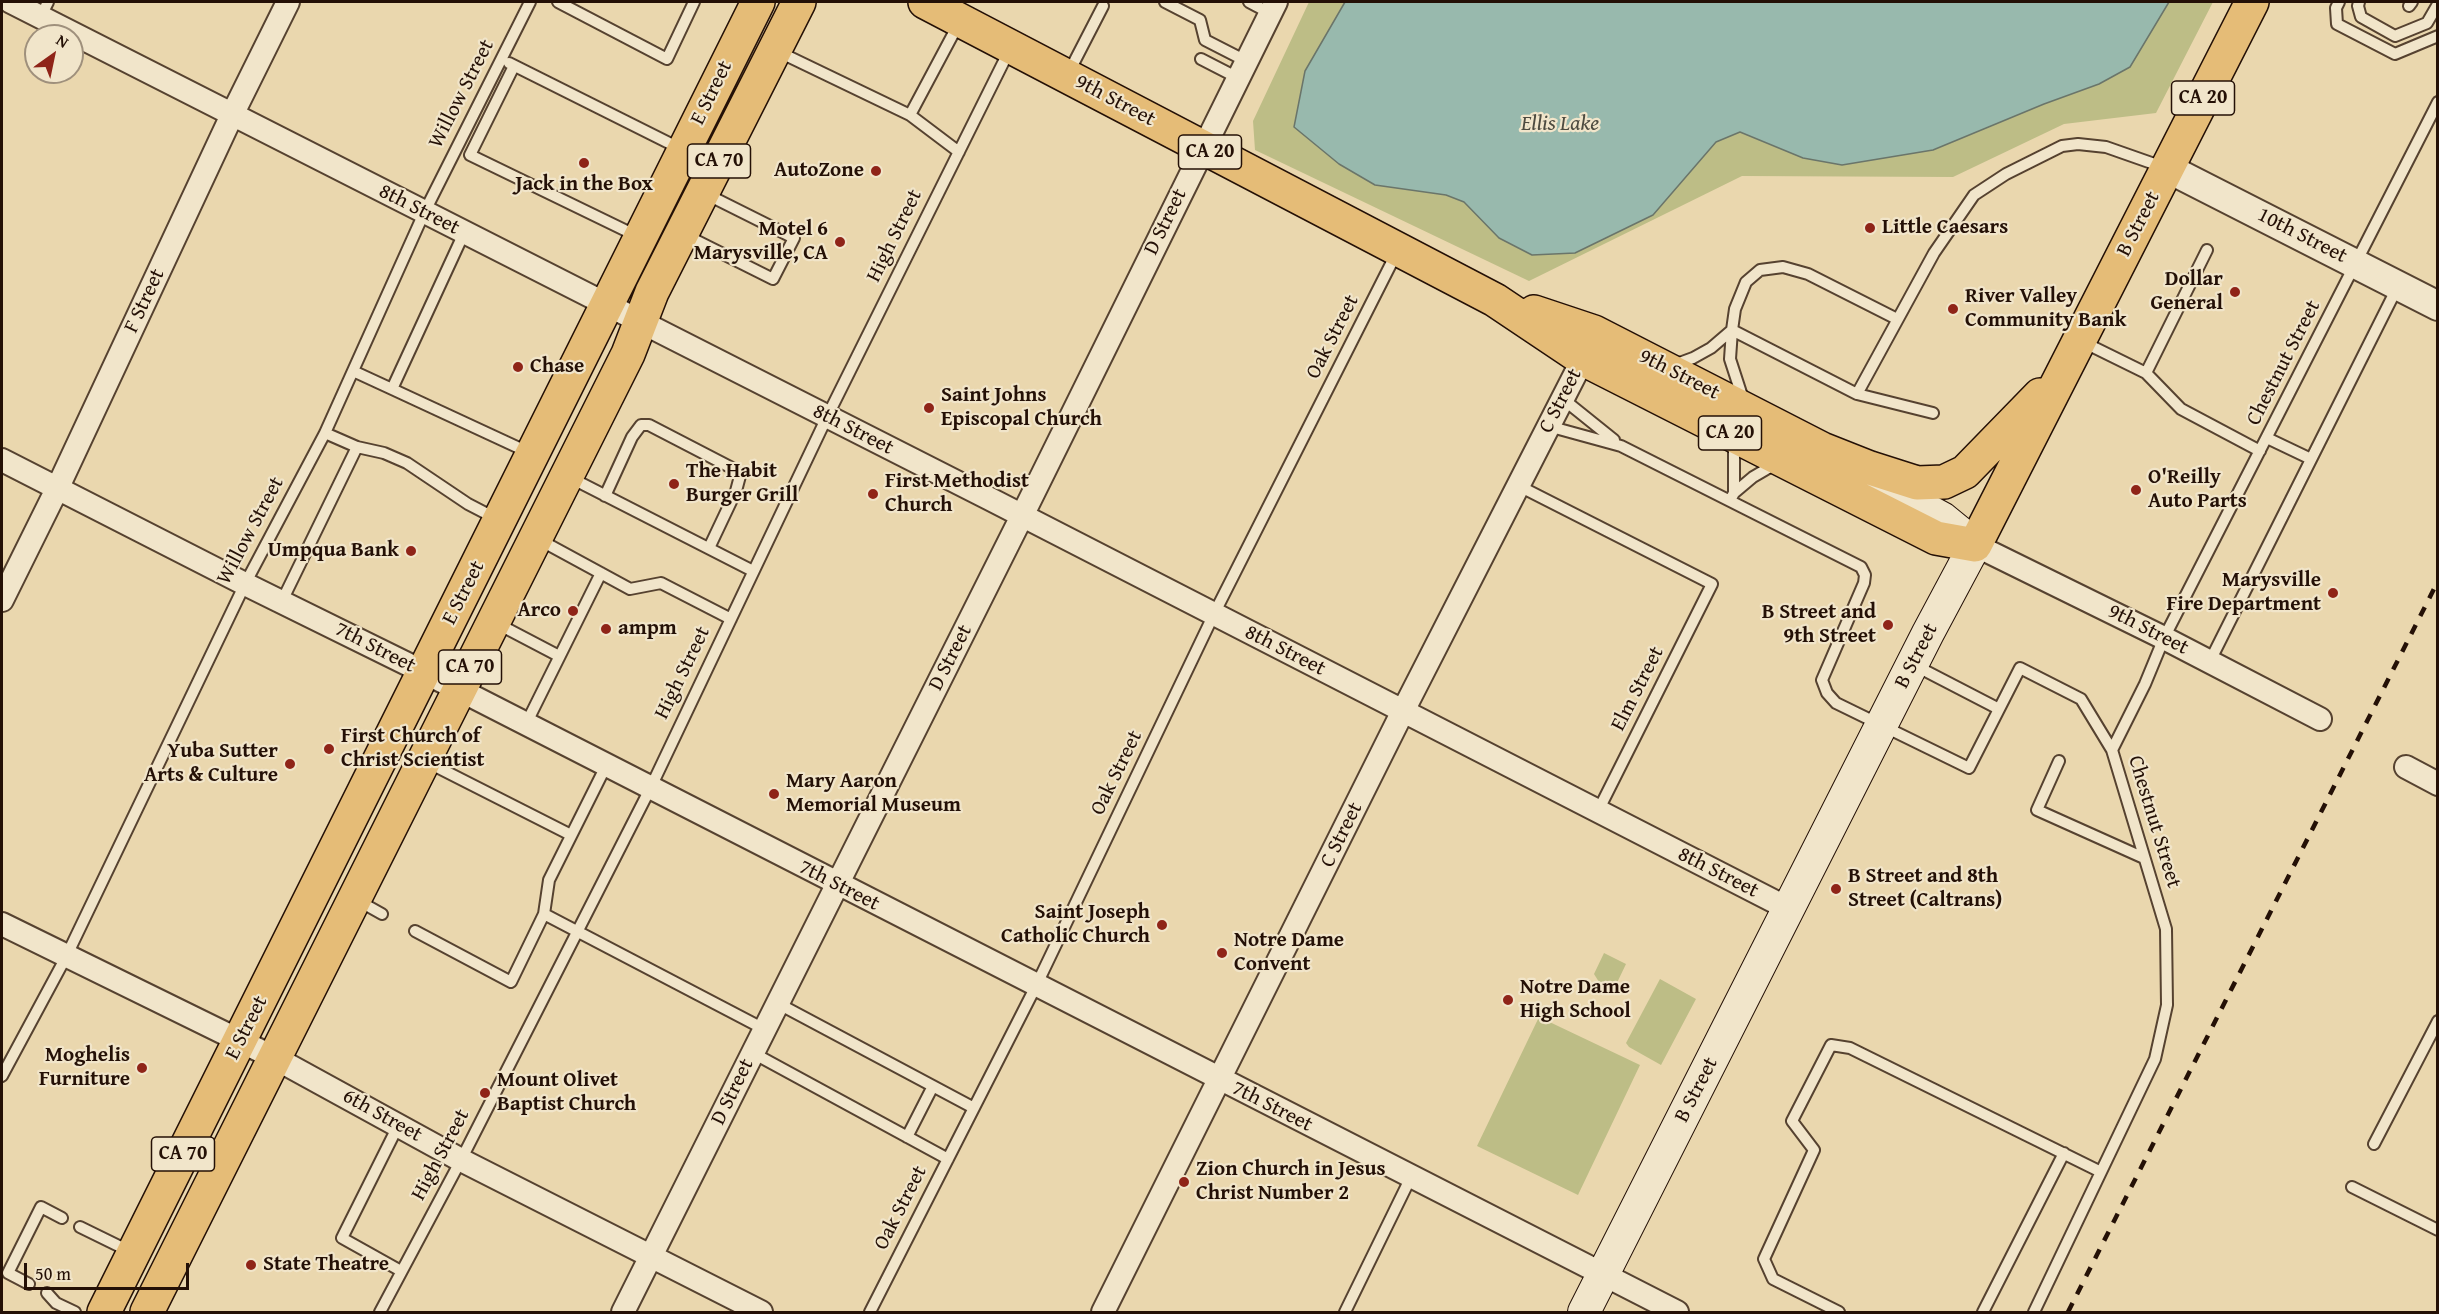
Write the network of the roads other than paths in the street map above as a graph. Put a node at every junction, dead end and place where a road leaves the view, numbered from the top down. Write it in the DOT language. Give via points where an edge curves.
graph roads {
  1 [pos="11,2"];
  2 [pos="288,2"];
  3 [pos="530,2"];
  4 [pos="558,2"];
  5 [pos="694,2"];
  6 [pos="758,2"];
  7 [pos="799,2"];
  8 [pos="926,2"];
  9 [pos="1165,2"];
  10 [pos="1249,2"];
  11 [pos="2252,2"];
  12 [pos="2339,2"];
  13 [pos="2360,2"];
  14 [pos="2438,4"];
  15 [pos="1103,6"];
  16 [pos="1273,7"];
  17 [pos="44,9"];
  18 [pos="961,20"];
  19 [pos="2438,36"];
  20 [pos="1011,46"];
  21 [pos="774,50"];
  22 [pos="501,59"];
  23 [pos="1201,59"];
  24 [pos="514,66"];
  25 [pos="1242,69"];
  26 [pos="1067,75"];
  27 [pos="2438,102"];
  28 [pos="232,115"];
  29 [pos="910,116"];
  30 [pos="1203,148"];
  31 [pos="684,151"];
  32 [pos="959,152"];
  33 [pos="2167,168"];
  34 [pos="703,193"];
  35 [pos="424,213"];
  36 [pos="464,233"];
  37 [pos="682,233"];
  38 [pos="641,238"];
  39 [pos="1398,249"];
  40 [pos="2207,250"];
  41 [pos="2356,264"];
  42 [pos="2398,286"];
  43 [pos="1496,300"];
  44 [pos="608,305"];
  45 [pos="2438,306"];
  46 [pos="1897,320"];
  47 [pos="640,321"];
  48 [pos="1732,330"];
  49 [pos="2074,353"];
  50 [pos="1583,359"];
  51 [pos="1665,368"];
  52 [pos="353,371"];
  53 [pos="2146,373"];
  54 [pos="392,389"];
  55 [pos="1857,394"];
  56 [pos="1563,399"];
  57 [pos="1933,413"];
  58 [pos="827,417"];
  59 [pos="1741,423"];
  60 [pos="1548,426"];
  61 [pos="325,433"];
  62 [pos="2267,438"];
  63 [pos="1621,446"];
  64 [pos="357,447"];
  65 [pos="1822,449"];
  66 [pos="2260,451"];
  67 [pos="533,455"];
  68 [pos="2311,459"];
  69 [pos="2,460"];
  70 [pos="1782,460"];
  71 [pos="566,476"];
  72 [pos="1519,486"];
  73 [pos="58,487"];
  74 [pos="605,496"];
  75 [pos="1732,496"];
  76 [pos="1022,516"];
  77 [pos="500,521"];
  78 [pos="535,537"];
  79 [pos="1975,545"];
  80 [pos="709,548"];
  81 [pos="753,571"];
  82 [pos="601,573"];
  83 [pos="245,584"];
  84 [pos="2,600"];
  85 [pos="282,601"];
  86 [pos="1214,614"];
  87 [pos="731,619"];
  88 [pos="493,621"];
  89 [pos="2164,638"];
  90 [pos="559,657"];
  91 [pos="2210,662"];
  92 [pos="1912,665"];
  93 [pos="425,672"];
  94 [pos="458,689"];
  95 [pos="1999,709"];
  96 [pos="1403,711"];
  97 [pos="2320,719"];
  98 [pos="526,724"];
  99 [pos="1881,727"];
  100 [pos="2112,750"];
  101 [pos="423,760"];
  102 [pos="2059,761"];
  103 [pos="606,766"];
  104 [pos="2406,767"];
  105 [pos="2438,784"];
  106 [pos="650,789"];
  107 [pos="1598,811"];
  108 [pos="572,835"];
  109 [pos="2144,858"];
  110 [pos="837,885"];
  111 [pos="354,898"];
  112 [pos="1789,909"];
  113 [pos="382,914"];
  114 [pos="544,914"];
  115 [pos="2,924"];
  116 [pos="415,931"];
  117 [pos="577,932"];
  118 [pos="66,957"];
  119 [pos="1036,986"];
  120 [pos="777,1002"];
  121 [pos="2438,1021"];
  122 [pos="764,1029"];
  123 [pos="241,1041"];
  124 [pos="752,1052"];
  125 [pos="275,1058"];
  126 [pos="2,1076"];
  127 [pos="1220,1080"];
  128 [pos="933,1086"];
  129 [pos="974,1108"];
  130 [pos="399,1126"];
  131 [pos="907,1137"];
  132 [pos="2374,1144"];
  133 [pos="2064,1153"];
  134 [pos="948,1159"];
  135 [pos="461,1160"];
  136 [pos="2101,1172"];
  137 [pos="1411,1177"];
  138 [pos="2352,1187"];
  139 [pos="62,1218"];
  140 [pos="80,1227"];
  141 [pos="2438,1230"];
  142 [pos="134,1254"];
  143 [pos="652,1257"];
  144 [pos="401,1271"];
  145 [pos="1603,1275"];
  146 [pos="29,1284"];
  147 [pos="47,1293"];
  148 [pos="75,1312"];
  149 [pos="104,1312"];
  150 [pos="147,1312"];
  151 [pos="380,1312"];
  152 [pos="623,1312"];
  153 [pos="760,1312"];
  154 [pos="870,1312"];
  155 [pos="1103,1312"];
  156 [pos="1345,1312"];
  157 [pos="1584,1312"];
  158 [pos="1677,1312"];
  159 [pos="1839,1312"];
  160 [pos="1983,1312"];
  161 [pos="2034,1312"];
  1 -- 17 [label="street, 8th Street"];
  2 -- 28 [label="street, F Street"];
  3 -- 22 [label="lane, Willow Street"];
  4 -- 5 [label="lane" via="668,59"];
  6 -- 31 [label="highway, E Street / CA 70"];
  7 -- 21 [label="highway, E Street / CA 70"];
  8 -- 18 [label="highway, 9th Street / CA 20"];
  9 -- 25 [label="lane" via="1200,20 1205,40"];
  10 -- 16 [label="lane"];
  11 -- 33 [label="highway, B Street / CA 20"];
  12 -- 19 [label="lane" via="2337,24 2395,54"];
  13 -- 14 [label="lane" via="2361,17 2395,36 2427,23"];
  15 -- 26 [label="lane"];
  16 -- 25 [label="street, D Street"];
  17 -- 28 [label="street, 8th Street"];
  18 -- 20 [label="highway, 9th Street / CA 20"];
  18 -- 29 [label="lane"];
  20 -- 26 [label="highway, 9th Street / CA 20"];
  20 -- 32 [label="lane, High Street"];
  21 -- 29 [label="lane"];
  21 -- 34 [label="highway, E Street / CA 70"];
  22 -- 24 [label="lane"];
  22 -- 35 [label="lane, Willow Street"];
  23 -- 25 [label="lane"];
  24 -- 31 [label="lane"];
  24 -- 38 [label="lane" via="470,155"];
  25 -- 30 [label="street, D Street"];
  26 -- 30 [label="highway, 9th Street / CA 20"];
  27 -- 41 [label="lane, Chestnut Street"];
  28 -- 35 [label="street, 8th Street"];
  28 -- 73 [label="street, F Street"];
  29 -- 32 [label="lane"];
  30 -- 39 [label="highway, 9th Street / CA 20"];
  30 -- 76 [label="street, D Street"];
  31 -- 38 [label="highway, E Street / CA 70"];
  32 -- 58 [label="lane, High Street"];
  33 -- 41 [label="street, 10th Street"];
  33 -- 46 [label="lane" via="2106,147 2078,144 2062,146 2006,174 1974,195 1934,253"];
  33 -- 49 [label="highway, B Street / CA 20"];
  34 -- 37 [label="highway, E Street / CA 70"];
  34 -- 37 [label="lane" via="794,238 773,279"];
  35 -- 36 [label="street, 8th Street"];
  35 -- 52 [label="lane, Willow Street"];
  36 -- 44 [label="street, 8th Street"];
  36 -- 54 [label="lane"];
  37 -- 47 [label="highway, E Street / CA 70"];
  38 -- 44 [label="highway, E Street / CA 70"];
  39 -- 43 [label="highway, 9th Street / CA 20"];
  39 -- 86 [label="lane, Oak Street"];
  40 -- 53 [label="lane"];
  41 -- 42 [label="street, 10th Street"];
  41 -- 62 [label="lane, Chestnut Street"];
  42 -- 45 [label="street, 10th Street"];
  42 -- 68 [label="lane"];
  43 -- 50 [label="highway, 9th Street / CA 20"];
  43 -- 51 [label="highway, 9th Street / CA 20" via="1594,332"];
  44 -- 47 [label="street, 8th Street"];
  44 -- 67 [label="highway, E Street / CA 70"];
  46 -- 48 [label="lane" via="1808,274 1782,267 1760,270 1746,282"];
  46 -- 55 [label="lane"];
  47 -- 58 [label="street, 8th Street"];
  47 -- 71 [label="highway, E Street / CA 70" via="628,354"];
  48 -- 51 [label="lane" via="1711,348"];
  48 -- 55 [label="lane"];
  48 -- 59 [label="lane" via="1730,359"];
  49 -- 53 [label="lane"];
  49 -- 65 [label="highway, CA 20" via="1978,460 1965,472 1944,482 1917,483 1897,478"];
  49 -- 79 [label="highway, B Street / CA 20"];
  50 -- 56 [label="street, C Street"];
  50 -- 59 [label="highway, 9th Street / CA 20"];
  51 -- 59 [label="highway, 9th Street / CA 20"];
  52 -- 54 [label="lane"];
  52 -- 61 [label="lane, Willow Street"];
  53 -- 66 [label="lane" via="2181,409"];
  54 -- 67 [label="lane"];
  55 -- 57 [label="lane"];
  56 -- 60 [label="street, C Street"];
  56 -- 63 [label="lane"];
  58 -- 76 [label="street, 8th Street"];
  58 -- 81 [label="lane, High Street"];
  59 -- 65 [label="highway, 9th Street / CA 20"];
  59 -- 70 [label="highway, 9th Street / CA 20"];
  59 -- 75 [label="lane"];
  60 -- 63 [label="lane"];
  60 -- 72 [label="street, C Street"];
  61 -- 64 [label="lane"];
  61 -- 83 [label="lane, Willow Street"];
  62 -- 66 [label="lane, Chestnut Street"];
  62 -- 68 [label="lane"];
  63 -- 75 [label="lane"];
  64 -- 77 [label="lane" via="407,463"];
  64 -- 85 [label="lane"];
  65 -- 79 [label="main road, 9th Street" via="1942,518"];
  66 -- 89 [label="lane, Chestnut Street"];
  67 -- 77 [label="highway, E Street / CA 70"];
  68 -- 91 [label="lane"];
  69 -- 73 [label="street, 7th Street"];
  70 -- 75 [label="lane" via="1753,477"];
  70 -- 79 [label="highway, 9th Street / CA 20" via="1936,538"];
  71 -- 74 [label="lane"];
  71 -- 78 [label="highway, E Street / CA 70"];
  72 -- 96 [label="street, C Street"];
  72 -- 107 [label="lane, Elm Street" via="1712,584"];
  73 -- 83 [label="street, 7th Street"];
  73 -- 84 [label="street, F Street"];
  74 -- 80 [label="lane"];
  74 -- 80 [label="lane" via="632,437 641,425 649,426 732,468 740,476"];
  75 -- 99 [label="lane" via="1861,567 1864,583 1822,681 1836,703"];
  76 -- 86 [label="street, 8th Street"];
  76 -- 110 [label="street, D Street"];
  77 -- 93 [label="highway, E Street / CA 70"];
  78 -- 82 [label="lane"];
  78 -- 88 [label="highway, E Street / CA 70"];
  79 -- 89 [label="street, 9th Street"];
  79 -- 92 [label="main road, B Street"];
  80 -- 81 [label="lane"];
  81 -- 87 [label="lane, High Street"];
  82 -- 87 [label="lane" via="630,589 660,583"];
  82 -- 90 [label="lane"];
  83 -- 85 [label="street, 7th Street"];
  83 -- 118 [label="lane, Willow Street"];
  85 -- 93 [label="street, 7th Street"];
  86 -- 96 [label="street, 8th Street"];
  86 -- 119 [label="lane, Oak Street"];
  87 -- 106 [label="lane, High Street"];
  88 -- 90 [label="lane"];
  88 -- 94 [label="highway, E Street / CA 70"];
  89 -- 91 [label="street, 9th Street"];
  89 -- 100 [label="lane, Chestnut Street"];
  90 -- 98 [label="lane"];
  91 -- 97 [label="street, 9th Street"];
  92 -- 95 [label="lane"];
  92 -- 99 [label="main road, B Street"];
  93 -- 94 [label="street, 7th Street"];
  93 -- 123 [label="highway, E Street / CA 70"];
  94 -- 98 [label="street, 7th Street"];
  94 -- 101 [label="highway, E Street / CA 70"];
  95 -- 99 [label="lane" via="1969,768"];
  95 -- 100 [label="lane" via="2020,668 2081,699"];
  96 -- 107 [label="street, 8th Street"];
  96 -- 127 [label="street, C Street"];
  98 -- 103 [label="street, 7th Street"];
  99 -- 112 [label="main road, B Street"];
  100 -- 109 [label="lane, Chestnut Street"];
  101 -- 108 [label="lane"];
  101 -- 111 [label="highway, E Street / CA 70"];
  102 -- 109 [label="lane" via="2037,810"];
  103 -- 106 [label="street, 7th Street"];
  103 -- 108 [label="lane"];
  104 -- 105 [label="street"];
  106 -- 110 [label="street, 7th Street"];
  106 -- 117 [label="lane, High Street"];
  107 -- 112 [label="street, 8th Street"];
  108 -- 114 [label="lane" via="549,880"];
  109 -- 136 [label="lane, Chestnut Street" via="2166,929 2167,1005 2155,1059"];
  110 -- 119 [label="street, 7th Street"];
  110 -- 120 [label="street, D Street"];
  111 -- 113 [label="lane"];
  111 -- 125 [label="highway, E Street / CA 70"];
  112 -- 145 [label="main road, B Street"];
  114 -- 116 [label="lane" via="511,982"];
  114 -- 117 [label="lane"];
  115 -- 118 [label="street, 6th Street"];
  117 -- 122 [label="lane"];
  117 -- 135 [label="lane, High Street"];
  118 -- 123 [label="street, 6th Street"];
  118 -- 126 [label="lane, Willow Street"];
  119 -- 127 [label="street, 7th Street"];
  119 -- 129 [label="lane, Oak Street"];
  120 -- 122 [label="street, D Street"];
  120 -- 128 [label="lane"];
  121 -- 132 [label="lane"];
  122 -- 124 [label="street, D Street"];
  123 -- 125 [label="street, 6th Street"];
  123 -- 142 [label="highway, E Street / CA 70"];
  124 -- 131 [label="lane"];
  124 -- 143 [label="street, D Street"];
  125 -- 130 [label="street, 6th Street"];
  125 -- 150 [label="highway, E Street / CA 70"];
  127 -- 137 [label="street, 7th Street"];
  127 -- 155 [label="street, C Street"];
  128 -- 129 [label="lane"];
  128 -- 131 [label="lane"];
  129 -- 134 [label="lane, Oak Street"];
  130 -- 135 [label="street, 6th Street"];
  130 -- 144 [label="lane" via="342,1238"];
  131 -- 134 [label="lane"];
  133 -- 136 [label="lane"];
  133 -- 159 [label="lane" via="1850,1048 1830,1045 1792,1121 1814,1150 1764,1259 1773,1279"];
  133 -- 160 [label="lane"];
  134 -- 154 [label="lane, Oak Street"];
  135 -- 143 [label="street, 6th Street"];
  135 -- 144 [label="lane, High Street"];
  136 -- 161 [label="lane, Chestnut Street"];
  137 -- 145 [label="street, 7th Street"];
  137 -- 156 [label="lane"];
  138 -- 141 [label="lane"];
  139 -- 146 [label="lane" via="41,1207 12,1264 8,1273"];
  140 -- 142 [label="lane"];
  142 -- 149 [label="highway, E Street / CA 70"];
  143 -- 152 [label="street, D Street"];
  143 -- 153 [label="street, 6th Street"];
  144 -- 151 [label="lane, High Street"];
  145 -- 157 [label="main road, B Street"];
  145 -- 158 [label="street, 7th Street"];
  147 -- 148 [label="lane" via="56,1303"];
}
